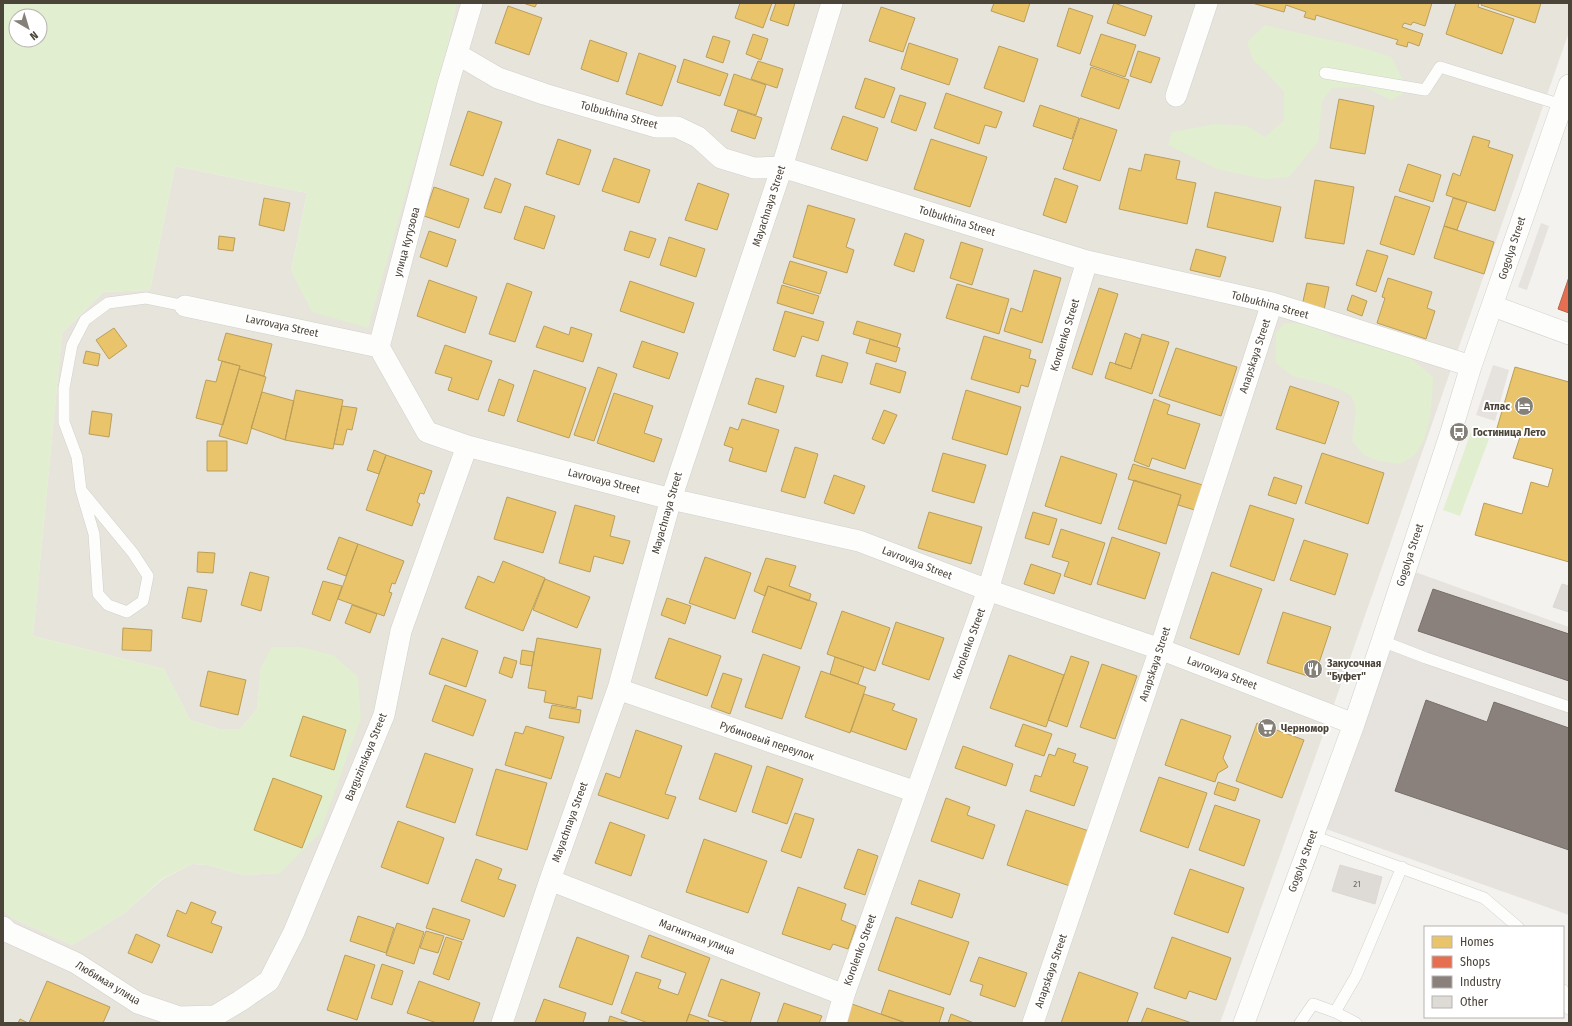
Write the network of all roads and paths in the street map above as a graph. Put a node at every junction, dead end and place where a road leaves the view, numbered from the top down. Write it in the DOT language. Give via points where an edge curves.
graph roads {
  1 [pos="472,3"];
  2 [pos="832,3"];
  3 [pos="1207,3"];
  4 [pos="457,54"];
  5 [pos="1325,73"];
  6 [pos="1569,85"];
  7 [pos="1176,96"];
  8 [pos="1562,105"];
  9 [pos="782,167"];
  10 [pos="1087,261"];
  11 [pos="1272,303"];
  12 [pos="185,306"];
  13 [pos="1492,306"];
  14 [pos="1569,334"];
  15 [pos="379,347"];
  16 [pos="1471,366"];
  17 [pos="467,446"];
  18 [pos="81,490"];
  19 [pos="671,499"];
  20 [pos="988,590"];
  21 [pos="1382,642"];
  22 [pos="1160,649"];
  23 [pos="618,689"];
  24 [pos="1569,707"];
  25 [pos="1354,724"];
  26 [pos="916,792"];
  27 [pos="1313,836"];
  28 [pos="1402,867"];
  29 [pos="550,880"];
  30 [pos="1517,926"];
  31 [pos="5,934"];
  32 [pos="1564,993"];
  33 [pos="844,995"];
  34 [pos="240,1001"];
  35 [pos="1569,1009"];
  36 [pos="1335,1012"];
  37 [pos="502,1023"];
  38 [pos="836,1023"];
  39 [pos="1033,1023"];
  40 [pos="1244,1023"];
  41 [pos="1300,1023"];
  42 [pos="1356,1023"];
  1 -- 4 [label="street, улица Кутузова"];
  2 -- 9 [label="street, Mayachnaya Street"];
  3 -- 7 [label="street"];
  4 -- 9 [label="street, Tolbukhina Street" via="498,78 544,94 656,126 677,127 698,137 721,158 754,168"];
  4 -- 15 [label="street, улица Кутузова"];
  5 -- 8 [label="lane" via="1425,90 1440,67"];
  6 -- 8 [label="street, Gogolya Street"];
  8 -- 13 [label="street, Gogolya Street"];
  9 -- 10 [label="street, Tolbukhina Street"];
  9 -- 19 [label="street, Mayachnaya Street"];
  10 -- 11 [label="street, Tolbukhina Street"];
  10 -- 20 [label="street, Korolenko Street"];
  11 -- 16 [label="street, Tolbukhina Street"];
  11 -- 22 [label="street, Anapskaya Street"];
  12 -- 15 [label="street, Lavrovaya Street"];
  12 -- 18 [label="lane" via="146,298 108,303 85,320 72,345 64,388 64,422 77,457"];
  13 -- 14 [label="street"];
  13 -- 16 [label="street, Gogolya Street"];
  15 -- 17 [label="street" via="427,432"];
  16 -- 21 [label="street, Gogolya Street"];
  17 -- 19 [label="street, Lavrovaya Street"];
  17 -- 34 [label="street, Barguzinskaya Street" via="401,631 384,715 294,932 269,981"];
  18 -- 18 [label="lane" via="94,534 98,594 108,605 127,612 143,601 148,576 133,553"];
  19 -- 20 [label="street, Lavrovaya Street" via="859,541"];
  19 -- 23 [label="street, Mayachnaya Street"];
  20 -- 22 [label="street, Lavrovaya Street"];
  20 -- 26 [label="street, Korolenko Street"];
  21 -- 24 [label="lane"];
  21 -- 25 [label="street, Gogolya Street"];
  22 -- 25 [label="street, Lavrovaya Street"];
  22 -- 39 [label="street, Anapskaya Street"];
  23 -- 26 [label="street, Рубиновый переулок"];
  23 -- 29 [label="street, Mayachnaya Street"];
  25 -- 27 [label="street, Gogolya Street"];
  26 -- 33 [label="street, Korolenko Street"];
  27 -- 28 [label="lane"];
  27 -- 40 [label="street, Gogolya Street"];
  28 -- 30 [label="lane" via="1484,898"];
  28 -- 36 [label="lane" via="1356,976"];
  29 -- 33 [label="street, Магнитная улица"];
  29 -- 37 [label="street, Mayachnaya Street"];
  31 -- 34 [label="street, Любимая улица" via="76,963 138,1003 179,1018 215,1016"];
  32 -- 35 [label="lane"];
  33 -- 38 [label="street, Korolenko Street"];
  36 -- 41 [label="lane" via="1313,1004"];
  36 -- 42 [label="lane"];
}
